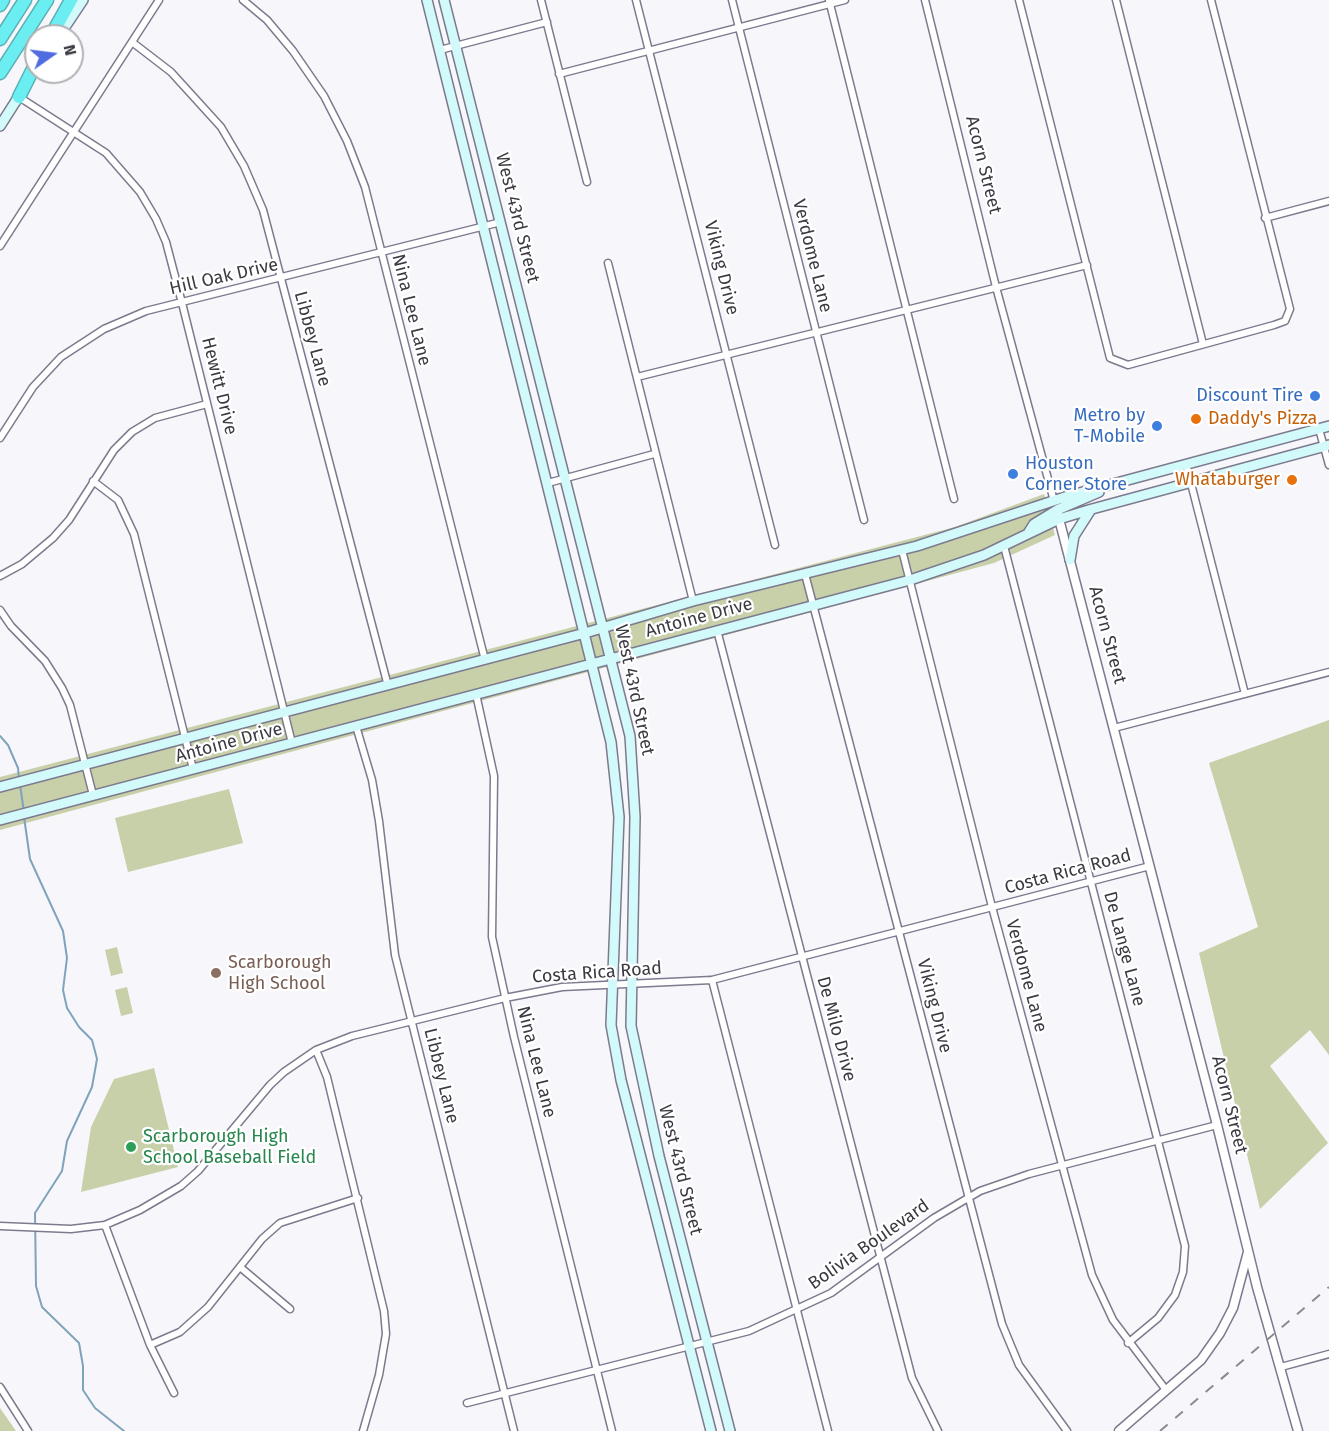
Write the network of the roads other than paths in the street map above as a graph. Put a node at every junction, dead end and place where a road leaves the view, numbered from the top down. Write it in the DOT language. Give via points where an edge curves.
graph roads {
  1 [pos="3,0"];
  2 [pos="25,0"];
  3 [pos="47,0"];
  4 [pos="71,0"];
  5 [pos="83,0"];
  6 [pos="159,0"];
  7 [pos="243,0"];
  8 [pos="427,0"];
  9 [pos="444,0"];
  10 [pos="541,0"];
  11 [pos="636,0"];
  12 [pos="732,0"];
  13 [pos="845,0"];
  14 [pos="925,0"];
  15 [pos="1019,0"];
  16 [pos="1116,0"];
  17 [pos="1210,0"];
  18 [pos="829,2"];
  19 [pos="0,5"];
  20 [pos="547,22"];
  21 [pos="58,24"];
  22 [pos="67,24"];
  23 [pos="739,28"];
  24 [pos="0,39"];
  25 [pos="132,42"];
  26 [pos="457,45"];
  27 [pos="440,50"];
  28 [pos="650,51"];
  29 [pos="0,73"];
  30 [pos="559,74"];
  31 [pos="26,84"];
  32 [pos="28,84"];
  33 [pos="19,98"];
  34 [pos="0,126"];
  35 [pos="74,131"];
  36 [pos="587,182"];
  37 [pos="1329,201"];
  38 [pos="1265,218"];
  39 [pos="501,222"];
  40 [pos="482,226"];
  41 [pos="0,246"];
  42 [pos="381,253"];
  43 [pos="608,263"];
  44 [pos="1086,265"];
  45 [pos="281,279"];
  46 [pos="996,286"];
  47 [pos="182,303"];
  48 [pos="906,308"];
  49 [pos="816,331"];
  50 [pos="1203,344"];
  51 [pos="533,350"];
  52 [pos="516,354"];
  53 [pos="728,354"];
  54 [pos="637,377"];
  55 [pos="207,404"];
  56 [pos="1324,428"];
  57 [pos="0,438"];
  58 [pos="1327,446"];
  59 [pos="654,454"];
  60 [pos="1186,464"];
  61 [pos="1329,465"];
  62 [pos="566,478"];
  63 [pos="93,481"];
  64 [pos="1190,482"];
  65 [pos="548,483"];
  66 [pos="954,499"];
  67 [pos="1092,508"];
  68 [pos="1057,510"];
  69 [pos="864,520"];
  70 [pos="776,545"];
  71 [pos="1004,546"];
  72 [pos="902,550"];
  73 [pos="1070,560"];
  74 [pos="805,574"];
  75 [pos="0,576"];
  76 [pos="910,580"];
  77 [pos="693,602"];
  78 [pos="813,605"];
  79 [pos="0,610"];
  80 [pos="604,628"];
  81 [pos="717,630"];
  82 [pos="585,633"];
  83 [pos="612,659"];
  84 [pos="485,660"];
  85 [pos="592,664"];
  86 [pos="1329,672"];
  87 [pos="388,686"];
  88 [pos="476,694"];
  89 [pos="1245,694"];
  90 [pos="285,712"];
  91 [pos="356,726"];
  92 [pos="1114,728"];
  93 [pos="186,739"];
  94 [pos="292,743"];
  95 [pos="85,765"];
  96 [pos="194,770"];
  97 [pos="4,786"];
  98 [pos="93,795"];
  99 [pos="619,817"];
  100 [pos="635,817"];
  101 [pos="0,820"];
  102 [pos="1150,866"];
  103 [pos="1092,882"];
  104 [pos="992,907"];
  105 [pos="900,932"];
  106 [pos="802,957"];
  107 [pos="712,980"];
  108 [pos="631,985"];
  109 [pos="612,986"];
  110 [pos="505,998"];
  111 [pos="412,1021"];
  112 [pos="316,1050"];
  113 [pos="1217,1125"];
  114 [pos="1160,1139"];
  115 [pos="659,1155"];
  116 [pos="642,1160"];
  117 [pos="1062,1165"];
  118 [pos="968,1197"];
  119 [pos="358,1198"];
  120 [pos="105,1225"];
  121 [pos="0,1226"];
  122 [pos="1248,1251"];
  123 [pos="880,1256"];
  124 [pos="240,1267"];
  125 [pos="290,1309"];
  126 [pos="799,1310"];
  127 [pos="708,1342"];
  128 [pos="1128,1343"];
  129 [pos="150,1345"];
  130 [pos="689,1346"];
  131 [pos="1329,1354"];
  132 [pos="1281,1367"];
  133 [pos="597,1370"];
  134 [pos="0,1387"];
  135 [pos="1166,1390"];
  136 [pos="174,1392"];
  137 [pos="505,1393"];
  138 [pos="467,1403"];
  139 [pos="28,1431"];
  140 [pos="363,1431"];
  141 [pos="514,1431"];
  142 [pos="612,1431"];
  143 [pos="711,1431"];
  144 [pos="730,1431"];
  145 [pos="828,1431"];
  146 [pos="938,1431"];
  147 [pos="1067,1431"];
  148 [pos="1119,1431"];
  149 [pos="1299,1431"];
  1 -- 19 [label="highway"];
  2 -- 24 [label="highway"];
  3 -- 29 [label="highway"];
  4 -- 21 [label="highway"];
  5 -- 22 [label="main road"];
  6 -- 25 [label="street"];
  7 -- 42 [label="street, Nina Lee Lane" via="267,21 324,96 348,141"];
  8 -- 27 [label="main road, West 43rd Street"];
  9 -- 26 [label="main road, West 43rd Street"];
  10 -- 20 [label="street"];
  11 -- 28 [label="street, Viking Drive"];
  12 -- 23 [label="street, Verdome Lane"];
  13 -- 18 [label="street"];
  14 -- 46 [label="street, Acorn Street"];
  15 -- 44 [label="street"];
  16 -- 50 [label="street"];
  17 -- 38 [label="street"];
  18 -- 23 [label="street"];
  18 -- 48 [label="street"];
  20 -- 26 [label="street"];
  20 -- 30 [label="street"];
  23 -- 28 [label="street"];
  23 -- 49 [label="street, Verdome Lane"];
  25 -- 35 [label="street"];
  25 -- 45 [label="street, Libbey Lane" via="177,79 221,127 263,210"];
  26 -- 27 [label="street"];
  26 -- 39 [label="main road, West 43rd Street"];
  27 -- 40 [label="main road, West 43rd Street"];
  28 -- 30 [label="street"];
  28 -- 53 [label="street, Viking Drive"];
  30 -- 36 [label="street"];
  31 -- 33 [label="highway"];
  32 -- 33 [label="main road"];
  33 -- 34 [label="main road"];
  33 -- 35 [label="street, Hewitt Drive"];
  35 -- 41 [label="street"];
  35 -- 47 [label="street, Hewitt Drive" via="106,153 140,192 166,242"];
  37 -- 38 [label="street"];
  38 -- 50 [label="street" via="1290,309 1285,321"];
  39 -- 40 [label="street, Hill Oak Drive"];
  39 -- 51 [label="main road, West 43rd Street"];
  40 -- 42 [label="street, Hill Oak Drive"];
  40 -- 52 [label="main road, West 43rd Street"];
  42 -- 45 [label="street, Hill Oak Drive"];
  42 -- 84 [label="street, Nina Lee Lane"];
  43 -- 54 [label="street"];
  44 -- 46 [label="street"];
  44 -- 50 [label="street" via="1110,358 1128,365"];
  45 -- 47 [label="street, Hill Oak Drive"];
  45 -- 87 [label="street, Libbey Lane"];
  46 -- 48 [label="street"];
  46 -- 68 [label="street, Acorn Street"];
  47 -- 55 [label="street, Hewitt Drive"];
  47 -- 57 [label="street, Hill Oak Drive" via="146,311 104,329 61,357 33,387"];
  48 -- 49 [label="street"];
  48 -- 66 [label="street"];
  49 -- 53 [label="street"];
  49 -- 69 [label="street, Verdome Lane"];
  51 -- 52 [label="main road"];
  51 -- 62 [label="main road, West 43rd Street"];
  52 -- 65 [label="main road, West 43rd Street"];
  53 -- 54 [label="street"];
  53 -- 70 [label="street, Viking Drive"];
  54 -- 59 [label="street"];
  55 -- 63 [label="street" via="155,418 132,432"];
  55 -- 90 [label="street, Hewitt Drive"];
  56 -- 58 [label="street"];
  56 -- 60 [label="main road, Antoine Drive"];
  58 -- 61 [label="street"];
  58 -- 64 [label="main road, Antoine Drive"];
  59 -- 62 [label="street"];
  59 -- 77 [label="street"];
  60 -- 64 [label="street"];
  60 -- 68 [label="main road, Antoine Drive" via="1108,485"];
  62 -- 65 [label="street"];
  62 -- 80 [label="main road, West 43rd Street"];
  63 -- 75 [label="street" via="53,538 22,564"];
  63 -- 93 [label="street" via="118,500 129,518"];
  64 -- 67 [label="main road, Antoine Drive"];
  64 -- 89 [label="street"];
  65 -- 82 [label="main road, West 43rd Street"];
  67 -- 68 [label="main road, Antoine Drive"];
  67 -- 73 [label="main road" via="1074,536"];
  68 -- 71 [label="main road, Antoine Drive" via="1034,524 1028,534"];
  68 -- 72 [label="main road, Antoine Drive"];
  68 -- 73 [label="street, Acorn Street"];
  71 -- 76 [label="main road, Antoine Drive"];
  71 -- 103 [label="street, De Lange Lane"];
  72 -- 74 [label="main road, Antoine Drive"];
  72 -- 76 [label="street, Verdome Lane"];
  73 -- 92 [label="street, Acorn Street"];
  74 -- 77 [label="main road, Antoine Drive"];
  74 -- 78 [label="street, Viking Drive"];
  76 -- 78 [label="main road, Antoine Drive"];
  76 -- 104 [label="street, Verdome Lane"];
  77 -- 80 [label="main road, Antoine Drive"];
  78 -- 81 [label="main road, Antoine Drive"];
  78 -- 105 [label="street, Viking Drive"];
  79 -- 95 [label="street" via="45,661 62,688"];
  80 -- 82 [label="main road, Antoine Drive"];
  80 -- 83 [label="main road, West 43rd Street"];
  81 -- 83 [label="main road, Antoine Drive"];
  81 -- 106 [label="street, De Milo Drive"];
  82 -- 84 [label="main road, Antoine Drive"];
  82 -- 85 [label="main road, West 43rd Street"];
  83 -- 85 [label="main road, Antoine Drive"];
  83 -- 100 [label="main road, West 43rd Street" via="630,736"];
  84 -- 87 [label="main road, Antoine Drive"];
  85 -- 88 [label="main road, Antoine Drive"];
  85 -- 99 [label="main road, West 43rd Street" via="612,742"];
  86 -- 89 [label="street"];
  87 -- 90 [label="main road, Antoine Drive"];
  88 -- 91 [label="main road, Antoine Drive"];
  88 -- 110 [label="street, Nina Lee Lane" via="494,776 492,937"];
  89 -- 92 [label="street"];
  90 -- 93 [label="main road, Antoine Drive"];
  90 -- 94 [label="street, Hewitt Drive"];
  91 -- 94 [label="main road, Antoine Drive"];
  91 -- 111 [label="street, Libbey Lane" via="372,780 395,954"];
  92 -- 102 [label="street, Acorn Street"];
  93 -- 95 [label="main road, Antoine Drive"];
  93 -- 96 [label="street"];
  94 -- 96 [label="main road, Antoine Drive"];
  95 -- 97 [label="main road, Antoine Drive"];
  95 -- 98 [label="street"];
  96 -- 98 [label="main road, Antoine Drive"];
  98 -- 101 [label="main road, Antoine Drive"];
  99 -- 100 [label="main road"];
  99 -- 109 [label="main road, West 43rd Street"];
  100 -- 108 [label="main road, West 43rd Street"];
  102 -- 103 [label="street, Costa Rica Road"];
  102 -- 113 [label="street, Acorn Street"];
  103 -- 104 [label="street, Costa Rica Road"];
  103 -- 114 [label="street, De Lange Lane"];
  104 -- 105 [label="street, Costa Rica Road"];
  104 -- 117 [label="street, Verdome Lane"];
  105 -- 106 [label="street, Costa Rica Road"];
  105 -- 118 [label="street, Viking Drive"];
  106 -- 107 [label="street, Costa Rica Road"];
  106 -- 123 [label="street, De Milo Drive"];
  107 -- 108 [label="street, Costa Rica Road"];
  107 -- 126 [label="street"];
  108 -- 109 [label="street, Costa Rica Road"];
  108 -- 115 [label="main road, West 43rd Street" via="635,1051"];
  109 -- 110 [label="street, Costa Rica Road" via="562,987"];
  109 -- 116 [label="main road, West 43rd Street" via="611,1025"];
  110 -- 111 [label="street, Costa Rica Road"];
  110 -- 133 [label="street, Nina Lee Lane"];
  111 -- 112 [label="street, Costa Rica Road"];
  111 -- 137 [label="street, Libbey Lane"];
  112 -- 119 [label="street" via="327,1077"];
  112 -- 120 [label="street, Costa Rica Road" via="270,1085 181,1186"];
  113 -- 114 [label="street, Bolivia Boulevard"];
  113 -- 122 [label="street, Acorn Street"];
  114 -- 117 [label="street, Bolivia Boulevard"];
  114 -- 128 [label="street, De Lange Lane" via="1185,1246 1183,1272 1175,1295 1158,1318"];
  115 -- 116 [label="main road"];
  115 -- 127 [label="main road, West 43rd Street"];
  116 -- 130 [label="main road, West 43rd Street"];
  117 -- 118 [label="street, Bolivia Boulevard" via="1002,1182"];
  117 -- 128 [label="street, Verdome Lane" via="1092,1275"];
  118 -- 123 [label="street, Bolivia Boulevard"];
  118 -- 147 [label="street, Viking Drive" via="1002,1324 1019,1365"];
  119 -- 124 [label="street" via="280,1223"];
  119 -- 140 [label="street" via="380,1288 386,1334"];
  120 -- 121 [label="street, Costa Rica Road"];
  120 -- 129 [label="street"];
  122 -- 132 [label="street, Acorn Street"];
  122 -- 135 [label="street" via="1233,1308 1220,1333 1201,1360"];
  123 -- 126 [label="street, Bolivia Boulevard" via="831,1293"];
  123 -- 146 [label="street, De Milo Drive" via="912,1378"];
  124 -- 125 [label="street"];
  124 -- 129 [label="street" via="208,1307 180,1332"];
  126 -- 127 [label="street, Bolivia Boulevard" via="749,1331"];
  126 -- 145 [label="street"];
  127 -- 130 [label="street, Bolivia Boulevard"];
  127 -- 144 [label="main road, West 43rd Street"];
  128 -- 135 [label="street, Verdome Lane"];
  129 -- 136 [label="street"];
  130 -- 133 [label="street, Bolivia Boulevard"];
  130 -- 143 [label="main road, West 43rd Street"];
  131 -- 132 [label="street"];
  132 -- 149 [label="street, Acorn Street"];
  133 -- 137 [label="street, Bolivia Boulevard"];
  133 -- 142 [label="street, Nina Lee Lane"];
  134 -- 139 [label="street"];
  135 -- 148 [label="street"];
  137 -- 138 [label="street, Bolivia Boulevard"];
  137 -- 141 [label="street, Libbey Lane"];
}
